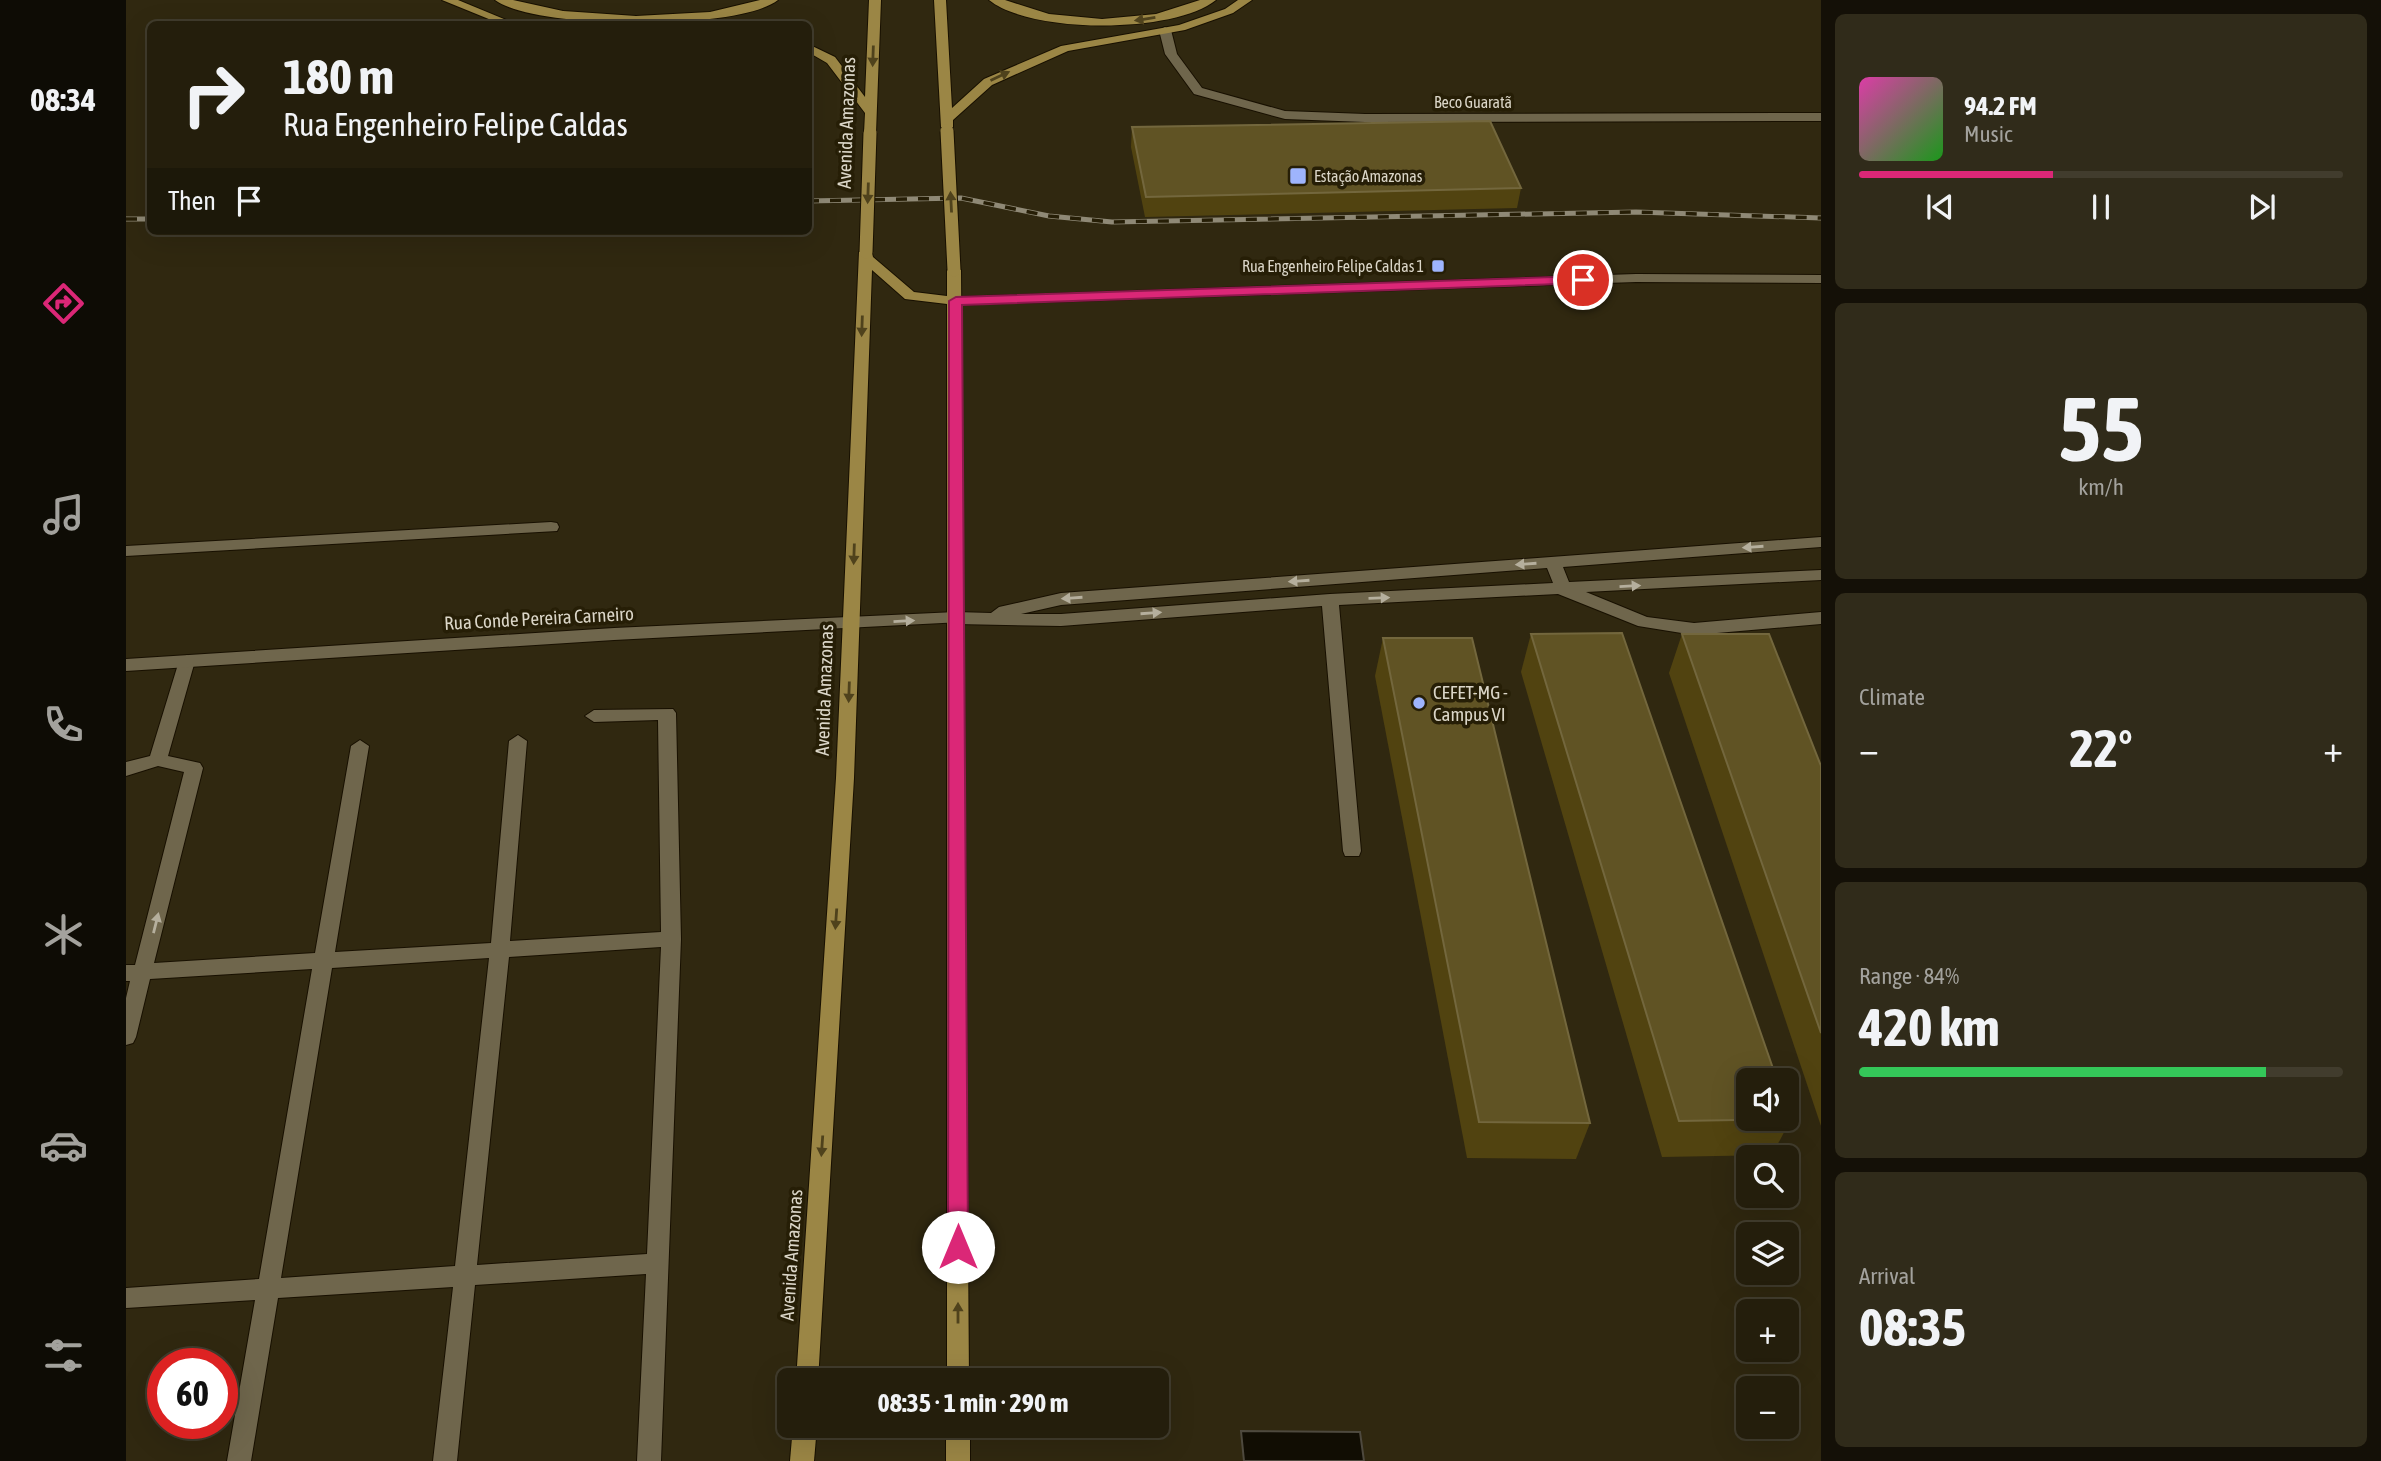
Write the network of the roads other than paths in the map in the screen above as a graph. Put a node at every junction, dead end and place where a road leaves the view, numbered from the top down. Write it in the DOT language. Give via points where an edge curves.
graph roads {
  1 [pos="448,0"];
  2 [pos="501,0"];
  3 [pos="772,0"];
  4 [pos="875,0"];
  5 [pos="940,0"];
  6 [pos="995,0"];
  7 [pos="1210,0"];
  8 [pos="1246,0"];
  9 [pos="502,21"];
  10 [pos="1165,30"];
  11 [pos="812,49"];
  12 [pos="871,113"];
  13 [pos="1821,117"];
  14 [pos="947,125"];
  15 [pos="866,255"];
  16 [pos="1821,279"];
  17 [pos="956,301"];
  18 [pos="551,527"];
  19 [pos="1821,542"];
  20 [pos="126,551"];
  21 [pos="1553,562"];
  22 [pos="1821,575"];
  23 [pos="1564,590"];
  24 [pos="1330,600"];
  25 [pos="986,617"];
  26 [pos="956,618"];
  27 [pos="1821,618"];
  28 [pos="852,624"];
  29 [pos="187,661"];
  30 [pos="126,665"];
  31 [pos="594,716"];
  32 [pos="518,741"];
  33 [pos="360,746"];
  34 [pos="158,760"];
  35 [pos="126,769"];
  36 [pos="1352,851"];
  37 [pos="671,939"];
  38 [pos="500,949"];
  39 [pos="321,962"];
  40 [pos="135,973"];
  41 [pos="126,1037"];
  42 [pos="658,1263"];
  43 [pos="465,1273"];
  44 [pos="268,1288"];
  45 [pos="126,1298"];
  46 [pos="808,1368"];
  47 [pos="958,1368"];
  48 [pos="804,1438"];
  49 [pos="958,1438"];
  50 [pos="239,1461"];
  51 [pos="445,1461"];
  52 [pos="649,1461"];
  53 [pos="802,1461"];
  54 [pos="958,1461"];
  1 -- 9 [label="main road"];
  2 -- 3 [label="main road" via="565,16 658,19"];
  4 -- 12 [label="main road, Avenida Amazonas, one-way"];
  5 -- 14 [label="main road"];
  7 -- 6 [label="main road, one-way" via="1177,14 1120,24 1067,22"];
  8 -- 10 [label="main road" via="1205,19"];
  10 -- 13 [label="street, Beco Guaratã" via="1171,54 1198,91 1285,115"];
  14 -- 10 [label="main road, one-way" via="988,82 1065,48"];
  11 -- 12 [label="main road" via="831,60"];
  12 -- 15 [label="main road, Avenida Amazonas, one-way, bridge"];
  17 -- 14 [label="main road, one-way, bridge"];
  15 -- 17 [label="main road" via="910,296"];
  15 -- 28 [label="main road, Avenida Amazonas, one-way"];
  16 -- 17 [label="street" via="1636,278"];
  17 -- 26 [label="main road"];
  18 -- 20 [label="street"];
  19 -- 21 [label="street, one-way"];
  21 -- 23 [label="street"];
  21 -- 25 [label="street, one-way" via="1060,599"];
  23 -- 22 [label="street, one-way"];
  24 -- 23 [label="street, one-way"];
  23 -- 27 [label="street" via="1644,622 1694,629"];
  25 -- 24 [label="street, one-way" via="1061,620"];
  24 -- 36 [label="street"];
  25 -- 26 [label="street, Rua Conde Pereira Carneiro"];
  28 -- 26 [label="street, Rua Conde Pereira Carneiro, one-way"];
  47 -- 26 [label="main road, one-way"];
  28 -- 29 [label="street, Rua Conde Pereira Carneiro"];
  28 -- 46 [label="main road, Avenida Amazonas, one-way"];
  29 -- 30 [label="street, Rua Conde Pereira Carneiro"];
  29 -- 34 [label="street"];
  31 -- 37 [label="street" via="667,713"];
  32 -- 38 [label="street"];
  33 -- 39 [label="street"];
  34 -- 35 [label="street"];
  40 -- 34 [label="street, one-way" via="194,768"];
  37 -- 38 [label="street"];
  37 -- 42 [label="street"];
  38 -- 39 [label="street"];
  38 -- 43 [label="street"];
  39 -- 40 [label="street"];
  39 -- 44 [label="street"];
  40 -- 41 [label="street"];
  42 -- 43 [label="street"];
  42 -- 52 [label="street"];
  43 -- 44 [label="street"];
  43 -- 51 [label="street"];
  44 -- 45 [label="street"];
  44 -- 50 [label="street"];
  48 -- 53 [label="main road"];
  49 -- 54 [label="main road"];
}
